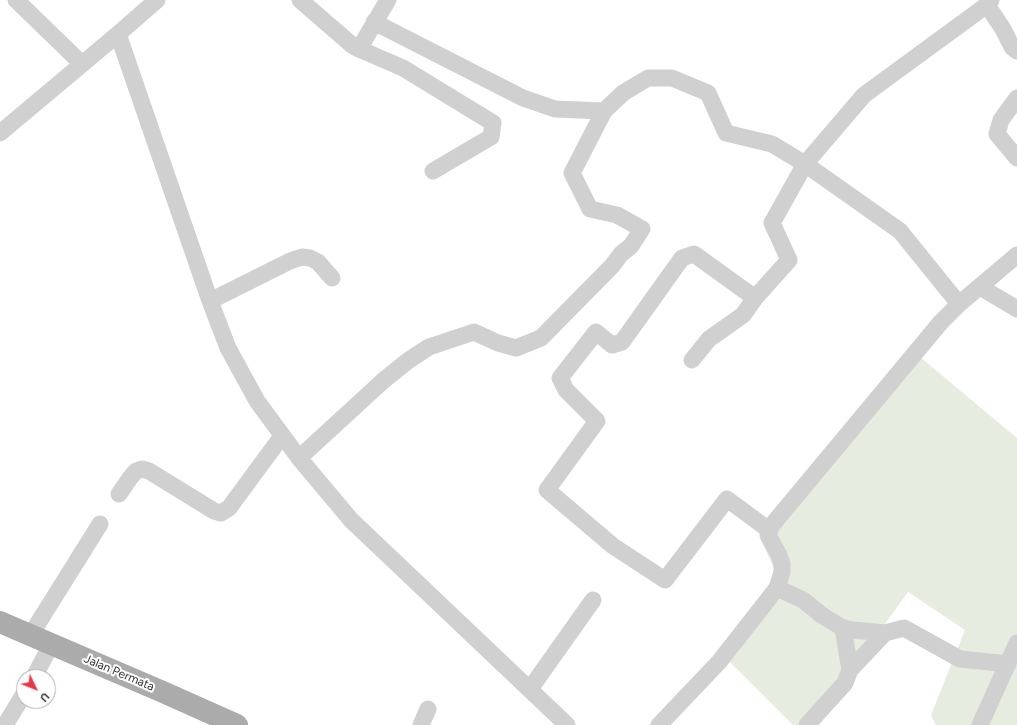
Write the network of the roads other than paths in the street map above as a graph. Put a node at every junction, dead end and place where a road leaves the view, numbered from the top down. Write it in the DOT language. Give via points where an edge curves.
graph roads {
  1 [pos="16,0"];
  2 [pos="158,0"];
  3 [pos="300,0"];
  4 [pos="388,0"];
  5 [pos="989,2"];
  6 [pos="374,22"];
  7 [pos="118,34"];
  8 [pos="359,50"];
  9 [pos="1017,51"];
  10 [pos="82,64"];
  11 [pos="1017,98"];
  12 [pos="604,111"];
  13 [pos="0,132"];
  14 [pos="1017,158"];
  15 [pos="806,164"];
  16 [pos="433,171"];
  17 [pos="1017,255"];
  18 [pos="332,278"];
  19 [pos="980,287"];
  20 [pos="755,298"];
  21 [pos="210,301"];
  22 [pos="959,304"];
  23 [pos="1017,309"];
  24 [pos="692,360"];
  25 [pos="282,436"];
  26 [pos="299,458"];
  27 [pos="119,494"];
  28 [pos="100,524"];
  29 [pos="769,530"];
  30 [pos="776,588"];
  31 [pos="592,600"];
  32 [pos="0,622"];
  33 [pos="843,628"];
  34 [pos="885,633"];
  35 [pos="30,636"];
  36 [pos="1017,643"];
  37 [pos="51,645"];
  38 [pos="1008,664"];
  39 [pos="38,669"];
  40 [pos="850,670"];
  41 [pos="530,689"];
  42 [pos="16,707"];
  43 [pos="428,709"];
  44 [pos="5,725"];
  45 [pos="237,725"];
  46 [pos="421,725"];
  47 [pos="567,725"];
  48 [pos="659,725"];
  49 [pos="807,725"];
  50 [pos="980,725"];
  1 -- 10 [label="street"];
  2 -- 7 [label="street"];
  3 -- 8 [label="street"];
  4 -- 6 [label="street"];
  5 -- 9 [label="street" via="1012,47"];
  5 -- 15 [label="street" via="864,95"];
  6 -- 8 [label="street"];
  6 -- 12 [label="street" via="523,98 555,109"];
  7 -- 10 [label="street"];
  7 -- 21 [label="street"];
  8 -- 16 [label="street" via="403,68 493,124 491,137"];
  10 -- 13 [label="street"];
  11 -- 14 [label="street" via="1001,120 997,134"];
  12 -- 15 [label="street" via="623,93 648,78 672,78 708,93 726,133 772,144"];
  12 -- 26 [label="street" via="572,173 590,209 617,215 642,229 631,246 541,338 516,348 474,332 429,347 384,380"];
  15 -- 20 [label="street" via="772,223 789,260"];
  15 -- 22 [label="street" via="900,231"];
  17 -- 19 [label="street"];
  18 -- 21 [label="street" via="318,262 302,257"];
  19 -- 22 [label="street"];
  19 -- 23 [label="street"];
  20 -- 24 [label="street" via="743,315 709,338"];
  20 -- 29 [label="street" via="694,254 682,258 622,342 612,345 596,332 560,378 566,390 597,421 547,490 613,546 665,580 727,499"];
  21 -- 25 [label="street" via="228,348 257,401"];
  22 -- 29 [label="street" via="941,322"];
  25 -- 26 [label="street"];
  25 -- 27 [label="street" via="229,508 221,513 142,469 136,471"];
  26 -- 41 [label="street" via="351,520"];
  28 -- 35 [label="street"];
  29 -- 30 [label="street" via="768,535 782,564"];
  30 -- 33 [label="street" via="803,600"];
  30 -- 48 [label="street" via="719,662"];
  31 -- 41 [label="street"];
  32 -- 35 [label="main road, Jalan Permata"];
  33 -- 34 [label="street"];
  33 -- 40 [label="street"];
  34 -- 38 [label="street" via="904,628 960,659"];
  34 -- 40 [label="street"];
  35 -- 37 [label="main road, Jalan Permata"];
  36 -- 38 [label="street"];
  37 -- 39 [label="street"];
  37 -- 45 [label="main road, Jalan Permata"];
  38 -- 50 [label="street"];
  40 -- 49 [label="street" via="845,683"];
  41 -- 47 [label="street"];
  42 -- 44 [label="street"];
  43 -- 46 [label="street"];
}
